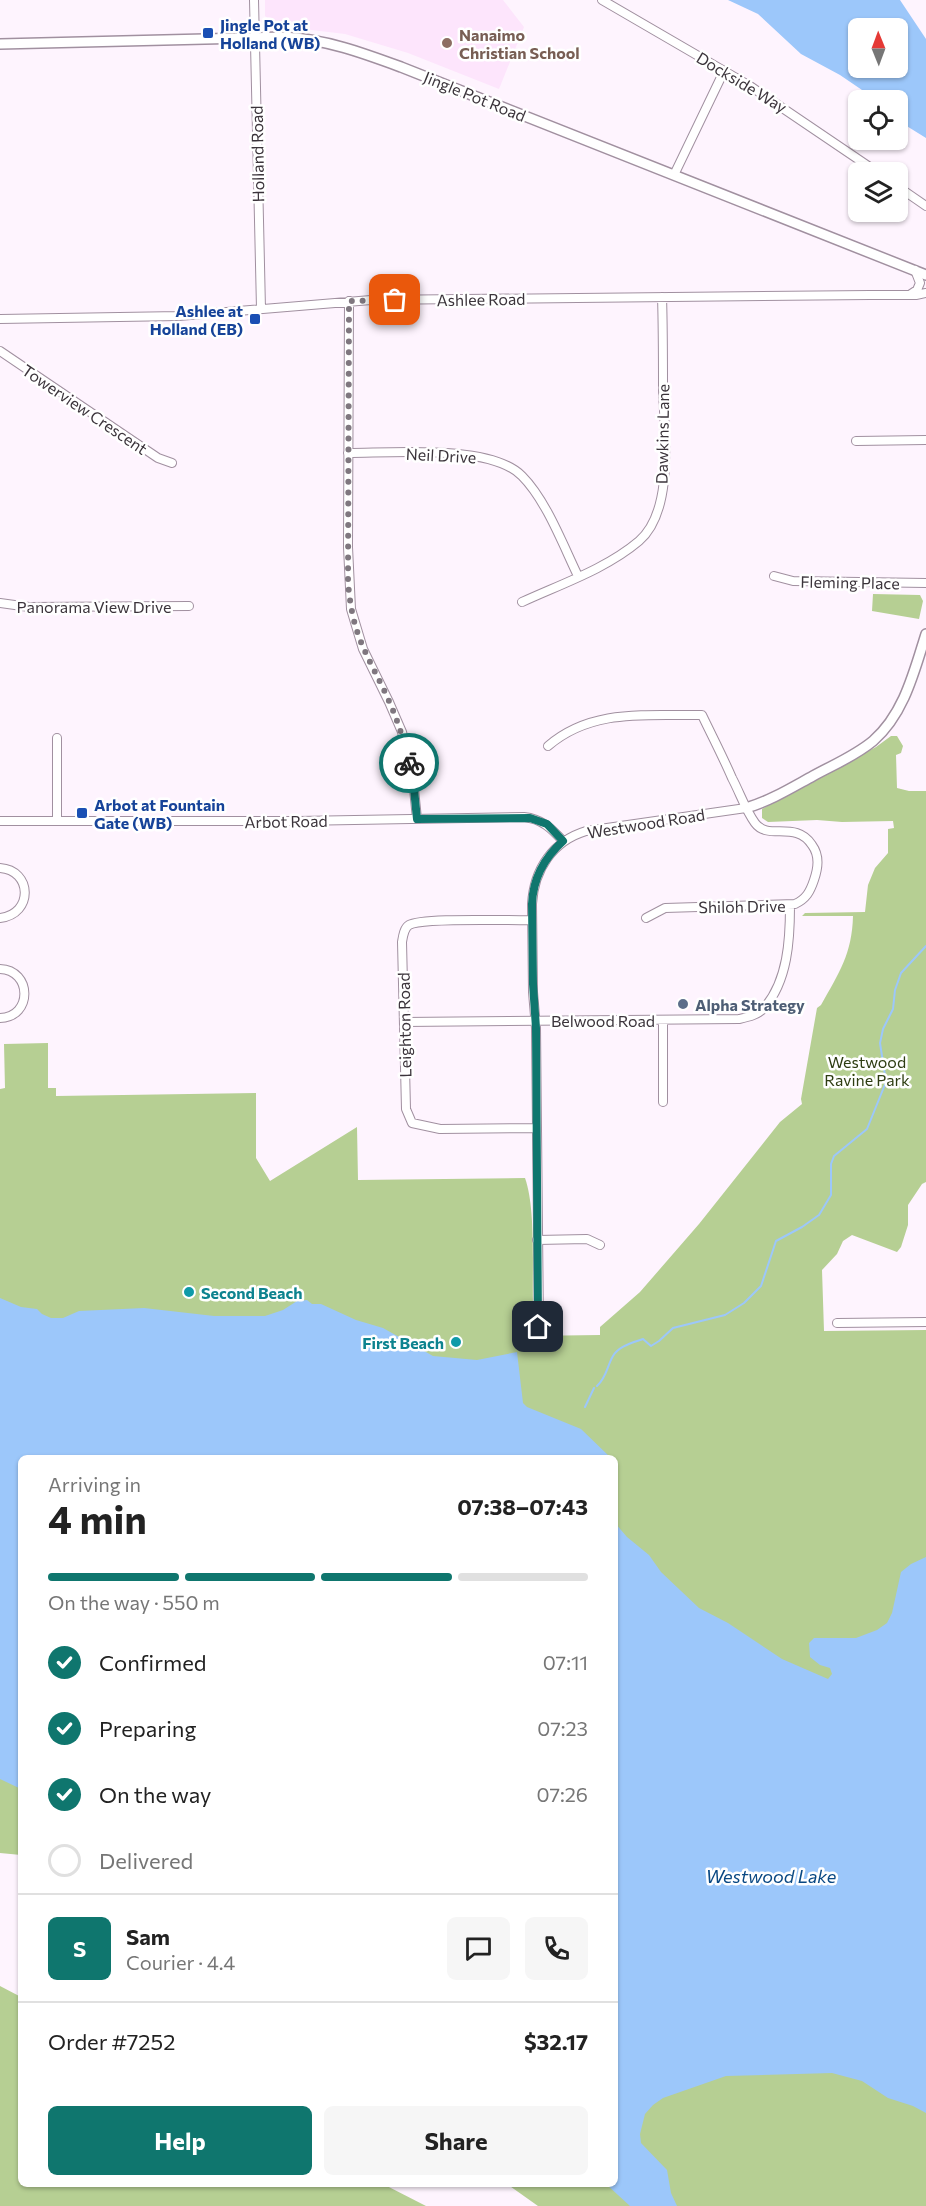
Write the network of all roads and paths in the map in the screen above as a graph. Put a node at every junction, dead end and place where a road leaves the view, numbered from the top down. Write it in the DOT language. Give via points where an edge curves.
graph roads {
  1 [pos="254,0"];
  2 [pos="602,0"];
  3 [pos="254,38"];
  4 [pos="0,45"];
  5 [pos="724,70"];
  6 [pos="863,162"];
  7 [pos="674,175"];
  8 [pos="908,194"];
  9 [pos="926,206"];
  10 [pos="915,270"];
  11 [pos="926,275"];
  12 [pos="926,292"];
  13 [pos="909,295"];
  14 [pos="662,297"];
  15 [pos="349,301"];
  16 [pos="261,309"];
  17 [pos="0,319"];
  18 [pos="0,351"];
  19 [pos="926,440"];
  20 [pos="856,441"];
  21 [pos="348,453"];
  22 [pos="172,463"];
  23 [pos="579,576"];
  24 [pos="774,576"];
  25 [pos="926,583"];
  26 [pos="522,602"];
  27 [pos="0,603"];
  28 [pos="189,606"];
  29 [pos="926,634"];
  30 [pos="57,738"];
  31 [pos="548,746"];
  32 [pos="746,808"];
  33 [pos="417,819"];
  34 [pos="0,821"];
  35 [pos="57,821"];
  36 [pos="563,841"];
  37 [pos="0,867"];
  38 [pos="789,906"];
  39 [pos="0,918"];
  40 [pos="646,918"];
  41 [pos="532,920"];
  42 [pos="0,969"];
  43 [pos="0,1018"];
  44 [pos="663,1020"];
  45 [pos="535,1021"];
  46 [pos="404,1022"];
  47 [pos="663,1102"];
  48 [pos="536,1128"];
  49 [pos="537,1240"];
  50 [pos="600,1245"];
  51 [pos="926,1322"];
  52 [pos="837,1323"];
  53 [pos="538,1327"];
  1 -- 3 [label="street, Holland Road"];
  2 -- 5 [label="street, Dockside Way"];
  3 -- 4 [label="street, Jingle Pot Road"];
  3 -- 7 [label="street, Jingle Pot Road" via="298,38 360,52"];
  3 -- 16 [label="street, Holland Road"];
  5 -- 6 [label="street, Dockside Way"];
  5 -- 7 [label="street"];
  7 -- 10 [label="street, Jingle Pot Road"];
  8 -- 9 [label="street"];
  10 -- 11 [label="street, Jingle Pot Road"];
  10 -- 13 [label="street" via="919,286"];
  12 -- 13 [label="street, Ashlee Road"];
  13 -- 14 [label="street, Ashlee Road"];
  14 -- 15 [label="street, Ashlee Road"];
  14 -- 23 [label="street, Dawkins Lane" via="665,468 658,508 640,540"];
  15 -- 16 [label="street, Ashlee Road"];
  15 -- 21 [label="street"];
  16 -- 17 [label="street, Ashlee Road" via="179,316"];
  18 -- 22 [label="street, Towerview Crescent" via="158,458"];
  19 -- 20 [label="street"];
  21 -- 23 [label="street, Neil Drive" via="464,454 514,468 536,493"];
  21 -- 33 [label="street" via="351,609 363,649 402,732"];
  23 -- 26 [label="street, Dawkins Lane"];
  24 -- 25 [label="street, Fleming Place" via="793,581"];
  27 -- 28 [label="street, Panorama View Drive" via="29,607"];
  29 -- 32 [label="street, Westwood Road" via="904,697 882,732 852,755 775,797"];
  30 -- 35 [label="street"];
  31 -- 32 [label="street, Shiloh Drive" via="564,732 603,718 702,715"];
  32 -- 36 [label="street, Westwood Road" via="593,830"];
  32 -- 38 [label="street, Shiloh Drive" via="760,828 799,833 815,849 818,861 812,888 802,901"];
  33 -- 35 [label="street, Arbot Road"];
  33 -- 36 [label="street, Arbot Road" via="530,818 547,824"];
  34 -- 35 [label="street, Arbot Road"];
  36 -- 41 [label="street, Westwood Road" via="539,870 532,892"];
  37 -- 39 [label="street" via="16,872 25,892 18,911"];
  38 -- 40 [label="street, Shiloh Drive" via="666,908"];
  38 -- 44 [label="street, Belwood Road" via="788,954 764,1009 739,1019"];
  41 -- 45 [label="street, Westwood Road"];
  41 -- 46 [label="street, Leighton Road" via="410,924 402,942"];
  42 -- 43 [label="street" via="12,971 20,978 24,999 13,1016"];
  44 -- 45 [label="street, Belwood Road"];
  44 -- 47 [label="street"];
  45 -- 46 [label="street, Belwood Road"];
  45 -- 48 [label="street, Westwood Road"];
  46 -- 48 [label="street, Leighton Road" via="406,1109 412,1123 440,1129"];
  48 -- 49 [label="street, Westwood Road"];
  49 -- 50 [label="street" via="587,1239"];
  49 -- 53 [label="street, Westwood Road"];
  51 -- 52 [label="street"];
}
